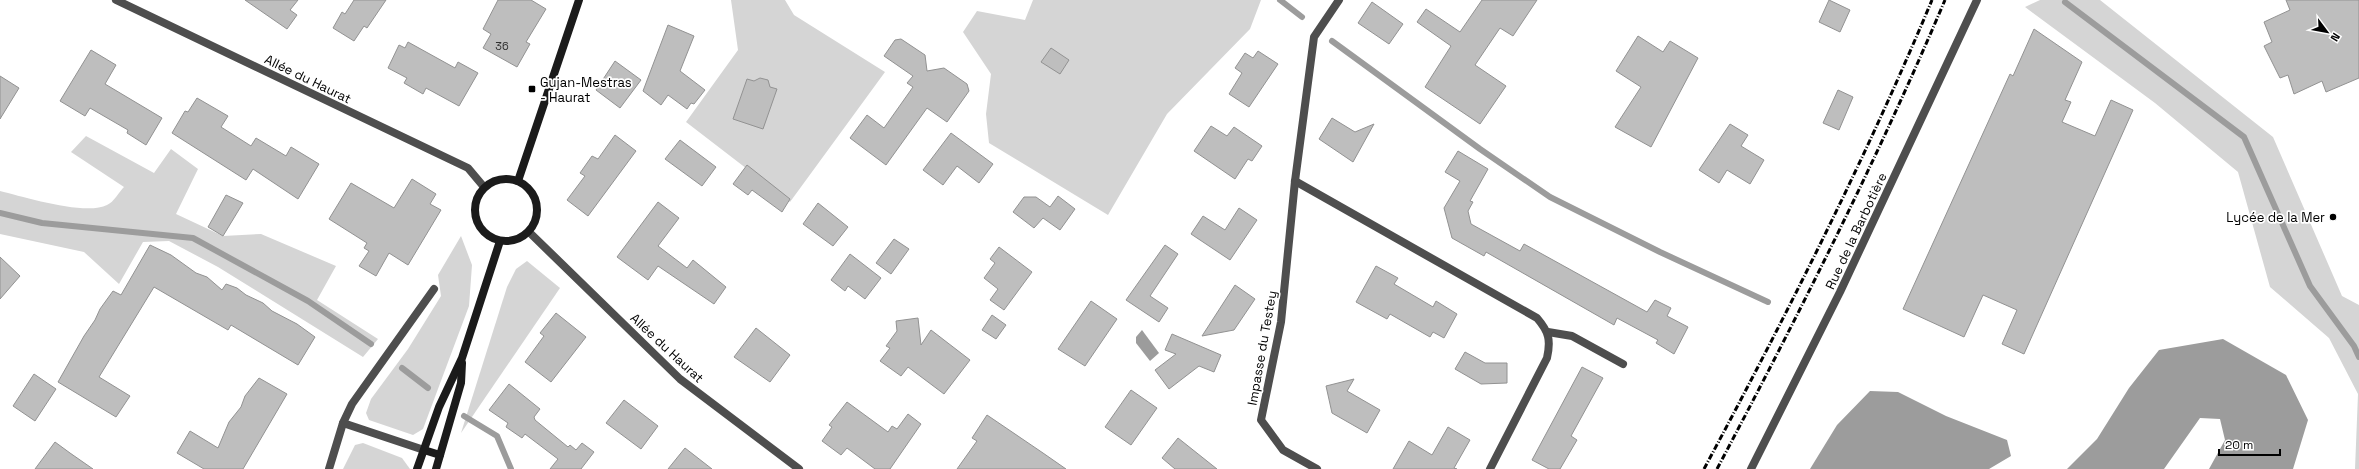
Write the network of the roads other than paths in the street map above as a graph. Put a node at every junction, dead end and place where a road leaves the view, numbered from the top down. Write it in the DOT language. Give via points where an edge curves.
graph roads {
  1 [pos="116,0"];
  2 [pos="579,0"];
  3 [pos="1339,0"];
  4 [pos="1977,0"];
  5 [pos="518,181"];
  6 [pos="1295,181"];
  7 [pos="484,187"];
  8 [pos="529,232"];
  9 [pos="500,241"];
  10 [pos="434,289"];
  11 [pos="1548,332"];
  12 [pos="462,358"];
  13 [pos="1623,364"];
  14 [pos="343,423"];
  15 [pos="424,450"];
  16 [pos="440,455"];
  17 [pos="329,469"];
  18 [pos="417,469"];
  19 [pos="436,469"];
  20 [pos="799,469"];
  21 [pos="1317,469"];
  22 [pos="1490,469"];
  23 [pos="1751,469"];
  1 -- 7 [label="street, Allée du Haurat" via="468,168"];
  2 -- 5 [label="main road"];
  3 -- 6 [label="street, Impasse du Testey" via="1314,37"];
  4 -- 23 [label="street, Rue de la Barbotière" via="1840,292"];
  5 -- 7 [label="main road" via="500,179"];
  5 -- 8 [label="main road" via="527,186 537,204 536,219"];
  6 -- 11 [label="street" via="1537,318"];
  6 -- 21 [label="street, Impasse du Testey" via="1281,322 1261,420 1283,450"];
  7 -- 9 [label="main road" via="475,204 477,219 484,232"];
  8 -- 9 [label="main road" via="520,238"];
  8 -- 20 [label="street, Allée du Haurat" via="680,379"];
  9 -- 12 [label="main road"];
  10 -- 14 [label="street" via="352,404"];
  11 -- 13 [label="street" via="1572,336"];
  11 -- 22 [label="street" via="1550,345 1547,358"];
  12 -- 15 [label="main road" via="439,407"];
  12 -- 16 [label="main road" via="461,383"];
  14 -- 15 [label="street"];
  14 -- 17 [label="street"];
  15 -- 16 [label="main road"];
  15 -- 18 [label="main road"];
  16 -- 19 [label="main road"];
}
